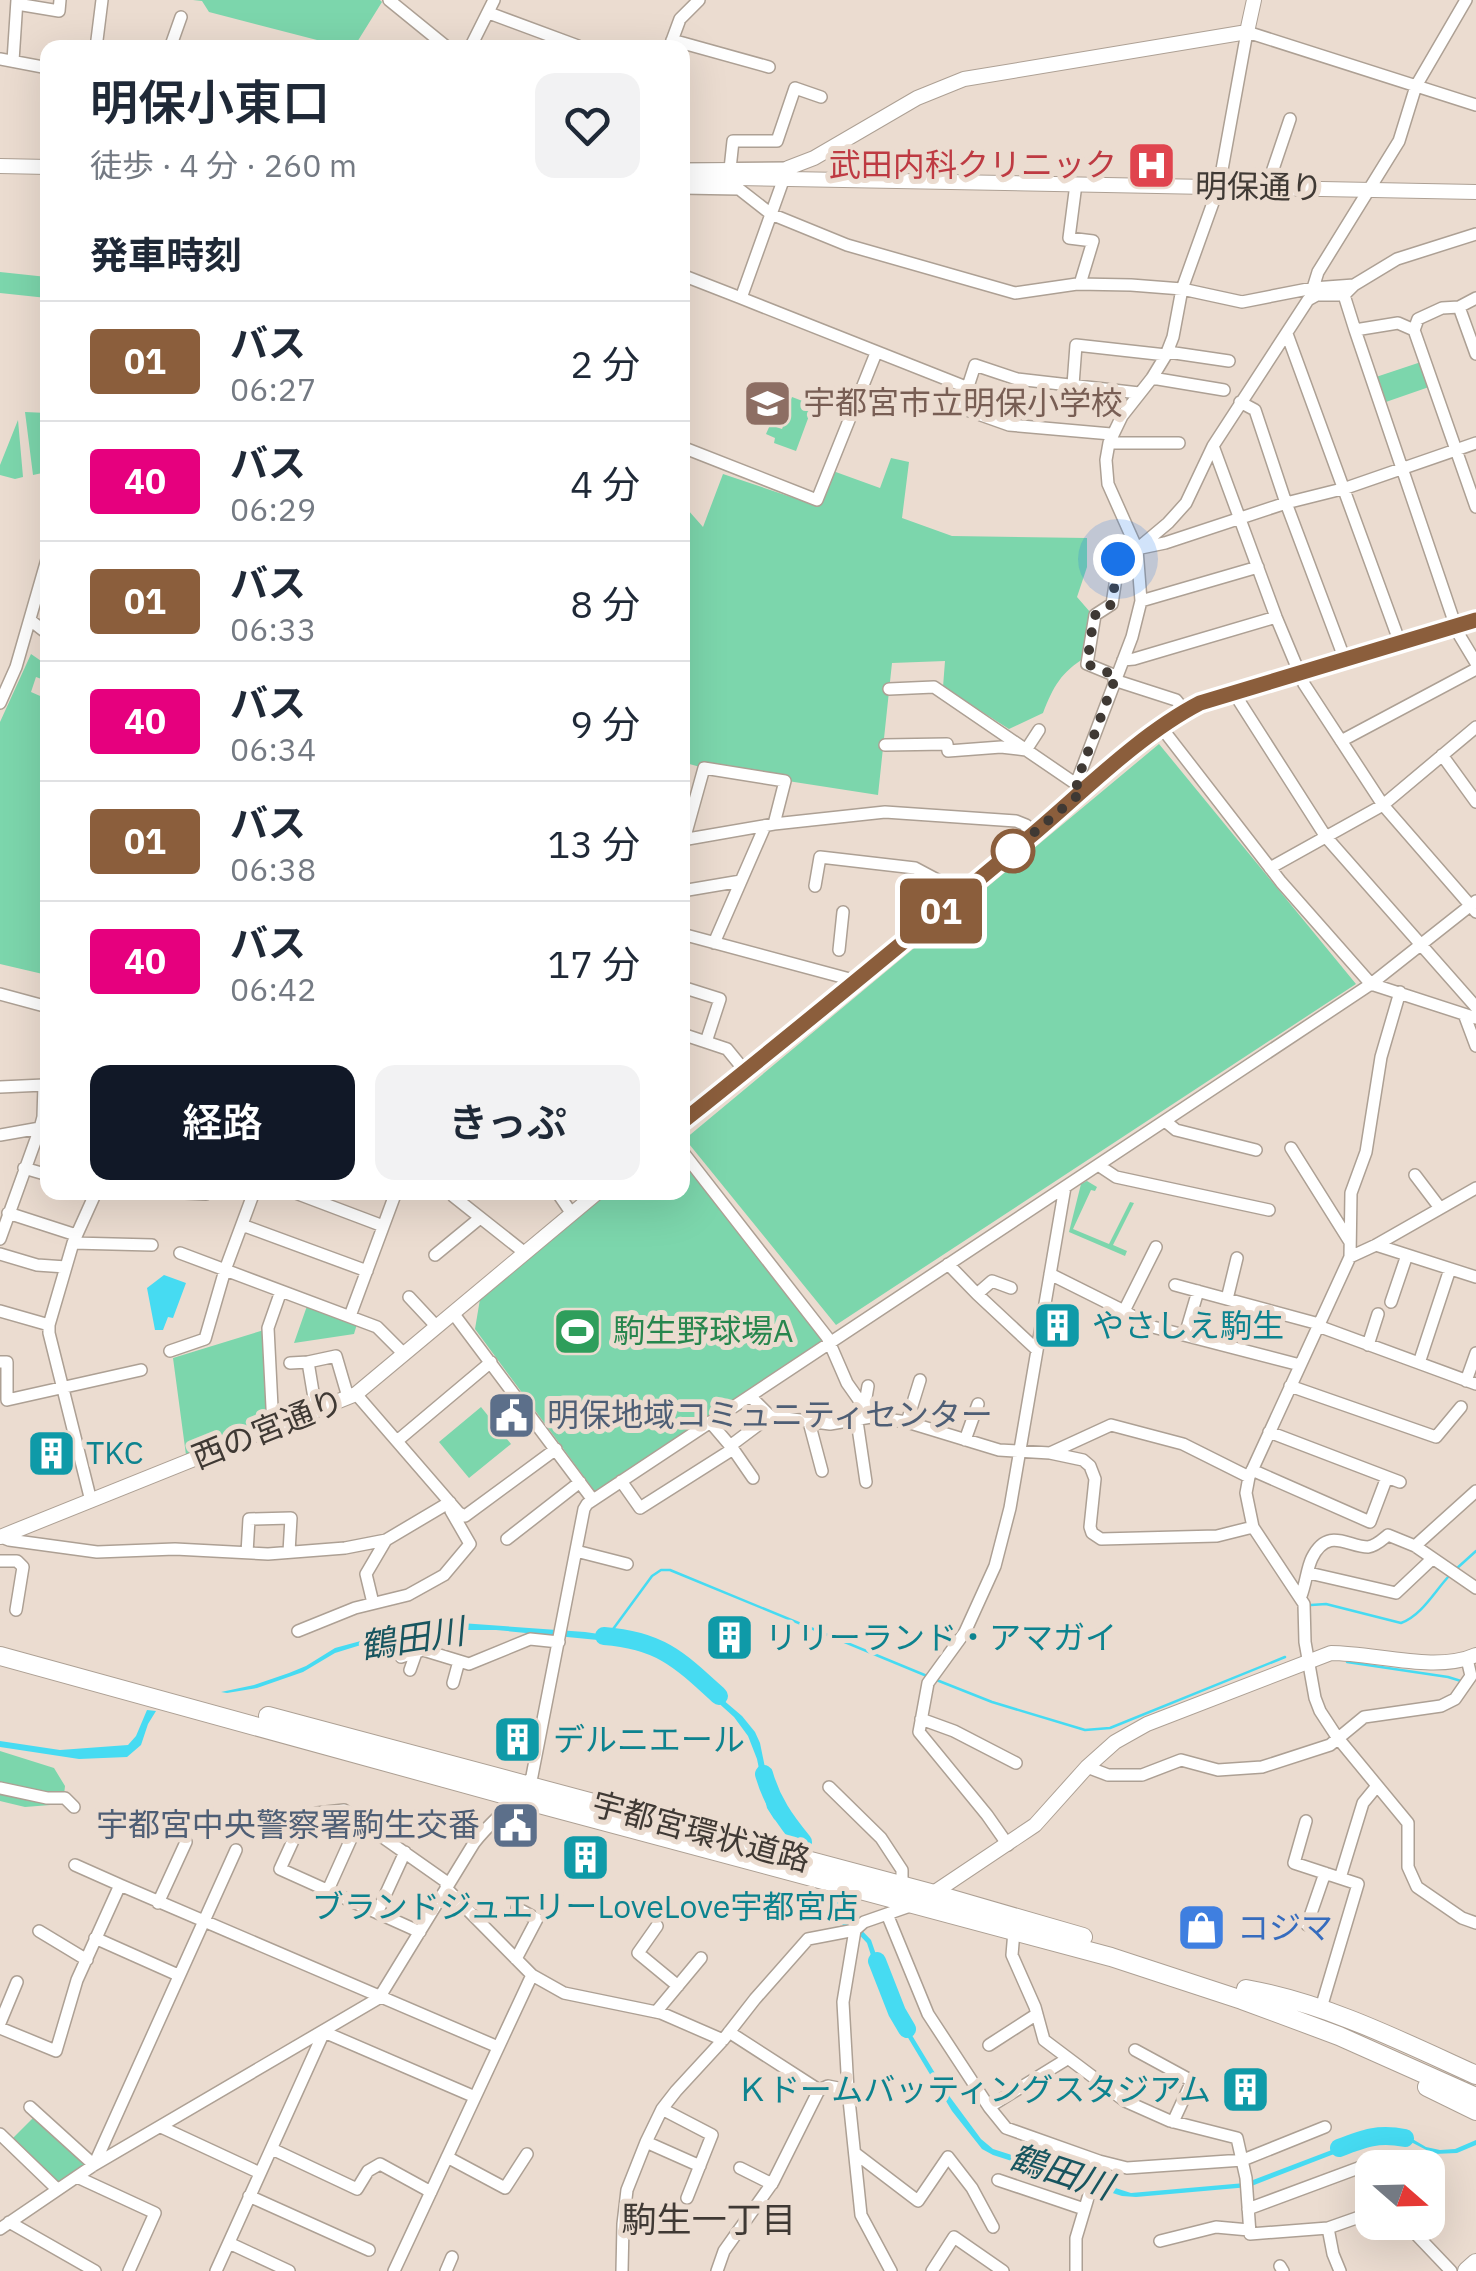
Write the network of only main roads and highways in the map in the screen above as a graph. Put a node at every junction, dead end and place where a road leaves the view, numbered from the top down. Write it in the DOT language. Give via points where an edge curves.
graph roads {
  1 [pos="0,1644"];
  2 [pos="0,1656"];
  3 [pos="522,1792"];
  4 [pos="1244,1994"];
  5 [pos="1392,2052"];
  6 [pos="1476,2075"];
  7 [pos="1476,2084"];
  8 [pos="1476,2097"];
  9 [pos="1476,2111"];
  10 [pos="1476,2263"];
  11 [pos="1467,2271"];
  1 -- 3 [label="main road, 宇都宮環状道路"];
  2 -- 3 [label="main road, 宇都宮環状道路"];
  3 -- 4 [label="main road, 宇都宮環状道路"];
  3 -- 4 [label="main road, 宇都宮環状道路" via="902,1885 1116,1946"];
  4 -- 5 [label="main road, 宇都宮環状道路"];
  4 -- 6 [label="main road" via="1322,2008"];
  4 -- 9 [label="main road" via="1278,2020"];
  5 -- 7 [label="main road"];
  5 -- 8 [label="main road"];
  10 -- 11 [label="main road"];
}
